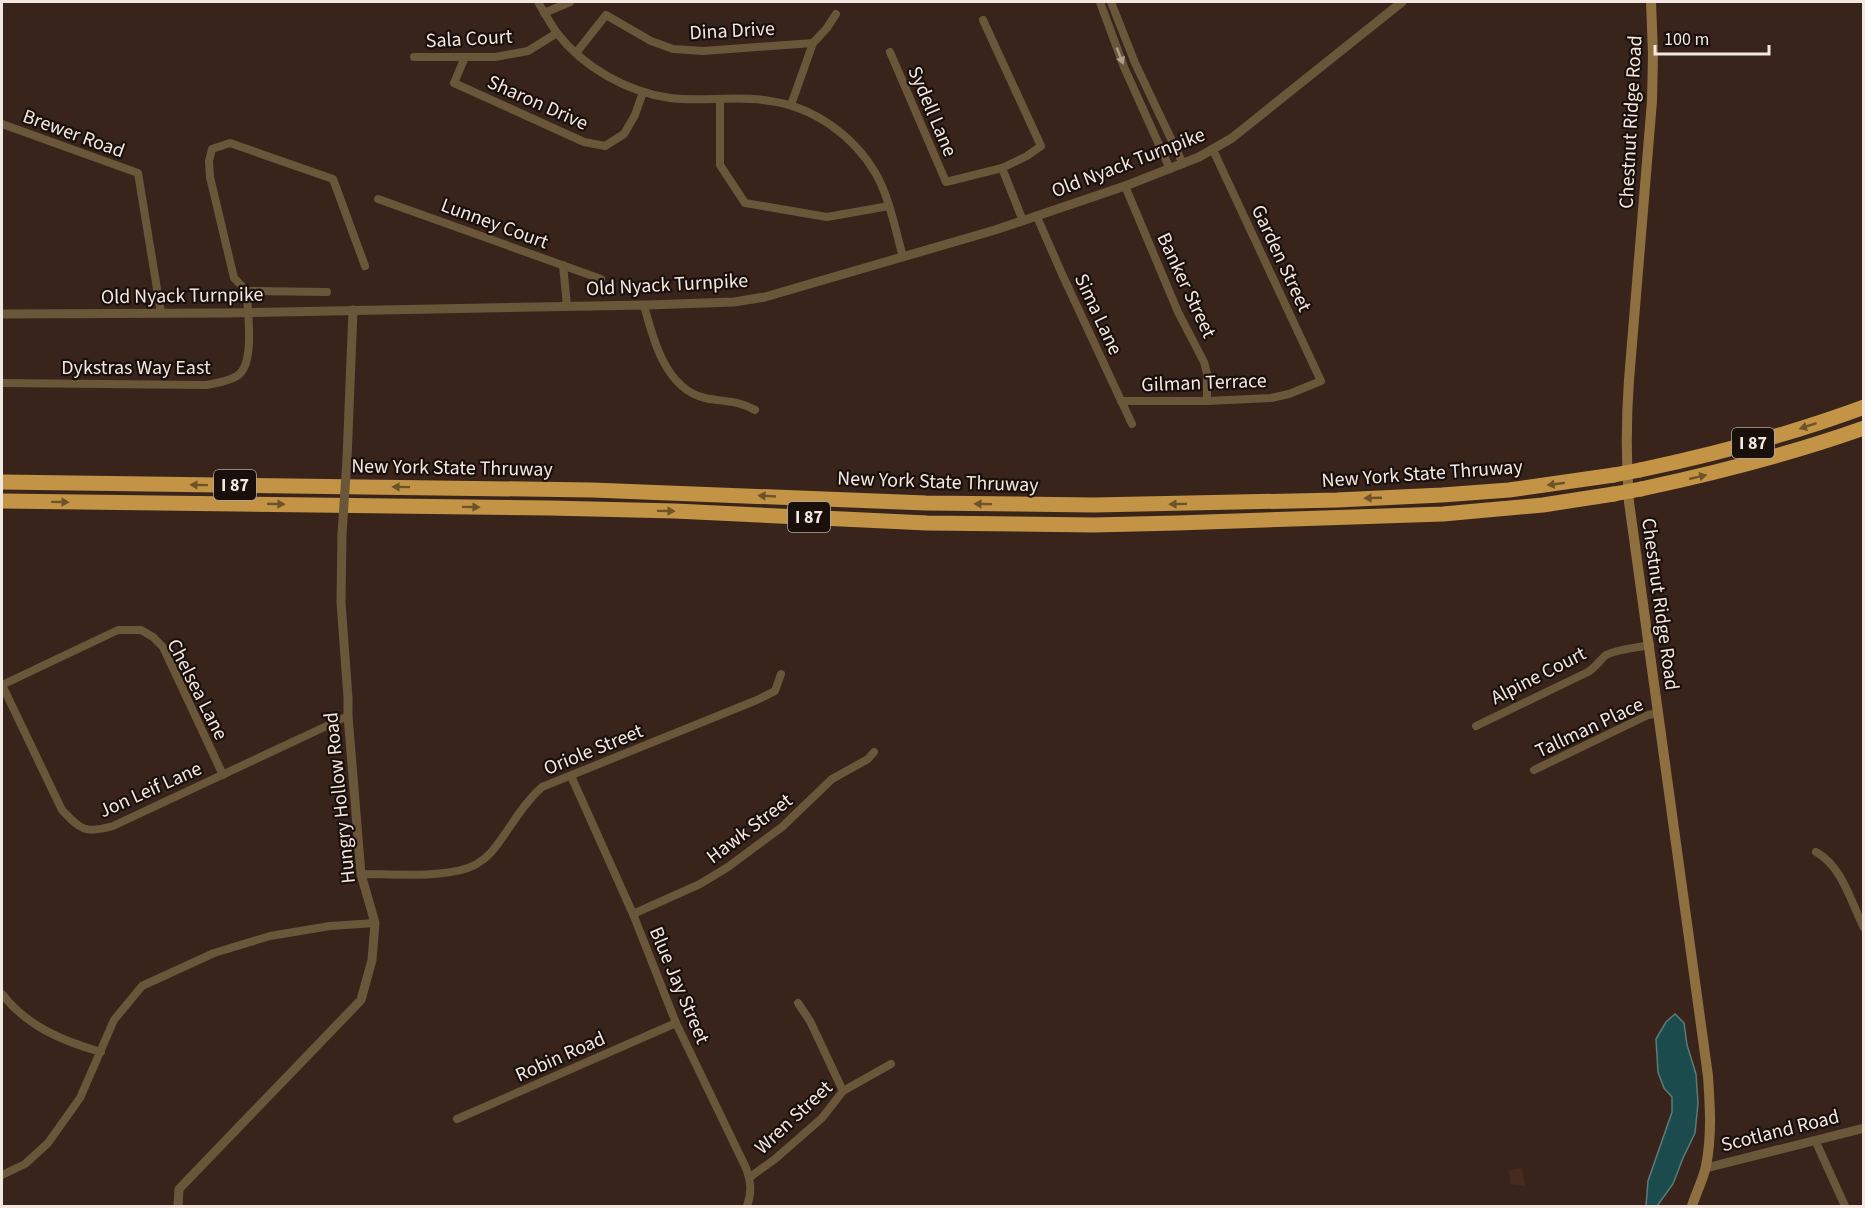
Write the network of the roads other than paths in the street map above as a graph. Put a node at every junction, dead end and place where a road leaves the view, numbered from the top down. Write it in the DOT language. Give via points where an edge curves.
graph roads {
  1 [pos="538,2"];
  2 [pos="570,2"];
  3 [pos="1100,2"];
  4 [pos="1111,2"];
  5 [pos="1402,2"];
  6 [pos="1651,2"];
  7 [pos="544,13"];
  8 [pos="836,14"];
  9 [pos="983,20"];
  10 [pos="557,33"];
  11 [pos="813,44"];
  12 [pos="576,52"];
  13 [pos="890,52"];
  14 [pos="414,57"];
  15 [pos="465,57"];
  16 [pos="643,92"];
  17 [pos="720,100"];
  18 [pos="791,105"];
  19 [pos="2,124"];
  20 [pos="1213,150"];
  21 [pos="1183,164"];
  22 [pos="1002,168"];
  23 [pos="1170,169"];
  24 [pos="1125,186"];
  25 [pos="378,199"];
  26 [pos="889,206"];
  27 [pos="1037,217"];
  28 [pos="1023,221"];
  29 [pos="903,257"];
  30 [pos="563,265"];
  31 [pos="365,266"];
  32 [pos="601,279"];
  33 [pos="247,291"];
  34 [pos="327,292"];
  35 [pos="644,305"];
  36 [pos="567,306"];
  37 [pos="353,310"];
  38 [pos="161,313"];
  39 [pos="247,313"];
  40 [pos="2,314"];
  41 [pos="1321,381"];
  42 [pos="2,383"];
  43 [pos="1121,401"];
  44 [pos="1207,401"];
  45 [pos="1863,407"];
  46 [pos="755,410"];
  47 [pos="1132,424"];
  48 [pos="1863,428"];
  49 [pos="2,482"];
  50 [pos="2,501"];
  51 [pos="1650,645"];
  52 [pos="781,674"];
  53 [pos="2,685"];
  54 [pos="1658,713"];
  55 [pos="348,716"];
  56 [pos="1476,726"];
  57 [pos="874,752"];
  58 [pos="1534,770"];
  59 [pos="223,775"];
  60 [pos="571,776"];
  61 [pos="1815,852"];
  62 [pos="361,874"];
  63 [pos="633,914"];
  64 [pos="375,923"];
  65 [pos="1863,928"];
  66 [pos="2,994"];
  67 [pos="798,1003"];
  68 [pos="676,1023"];
  69 [pos="101,1052"];
  70 [pos="891,1064"];
  71 [pos="843,1091"];
  72 [pos="457,1119"];
  73 [pos="1863,1128"];
  74 [pos="1815,1140"];
  75 [pos="1706,1168"];
  76 [pos="2,1175"];
  77 [pos="750,1177"];
  78 [pos="178,1206"];
  79 [pos="747,1206"];
  80 [pos="1692,1206"];
  81 [pos="1845,1206"];
  1 -- 7 [label="street"];
  2 -- 7 [label="street"];
  3 -- 23 [label="street, one-way"];
  4 -- 21 [label="street"];
  5 -- 20 [label="street, Old Nyack Turnpike"];
  6 -- 51 [label="main road, Chestnut Ridge Road" via="1652,101 1625,443 1629,502"];
  7 -- 10 [label="street"];
  8 -- 11 [label="street"];
  9 -- 22 [label="street" via="1041,146"];
  10 -- 12 [label="street"];
  10 -- 15 [label="street, Sala Court" via="528,51"];
  11 -- 12 [label="street, Dina Drive" via="704,51 674,49 651,41 606,15"];
  11 -- 18 [label="street"];
  12 -- 16 [label="street" via="597,69"];
  13 -- 22 [label="street, Sydell Lane" via="945,182"];
  14 -- 15 [label="street, Sala Court"];
  15 -- 16 [label="street, Sharon Drive" via="454,83 584,142 605,146 624,135"];
  16 -- 17 [label="street" via="668,98"];
  17 -- 18 [label="street" via="769,100"];
  17 -- 26 [label="street" via="720,165 746,203 827,217"];
  18 -- 26 [label="street" via="829,123 848,139 876,174"];
  19 -- 38 [label="street, Brewer Road" via="138,173"];
  20 -- 21 [label="street, Old Nyack Turnpike"];
  20 -- 41 [label="street, Garden Street"];
  21 -- 23 [label="street, Old Nyack Turnpike"];
  22 -- 28 [label="street"];
  23 -- 24 [label="street, Old Nyack Turnpike"];
  24 -- 27 [label="street, Old Nyack Turnpike"];
  24 -- 44 [label="street, Banker Street" via="1178,312 1204,362"];
  25 -- 30 [label="street, Lunney Court"];
  26 -- 29 [label="street"];
  27 -- 28 [label="street, Old Nyack Turnpike"];
  27 -- 43 [label="street, Sima Lane"];
  28 -- 29 [label="street, Old Nyack Turnpike"];
  29 -- 35 [label="street, Old Nyack Turnpike" via="765,297"];
  30 -- 32 [label="street, Lunney Court"];
  30 -- 36 [label="street"];
  31 -- 33 [label="street" via="333,179 230,143 212,149 210,177 234,278"];
  33 -- 34 [label="street"];
  33 -- 39 [label="street, Dykstras Way East"];
  35 -- 36 [label="street, Old Nyack Turnpike"];
  35 -- 46 [label="street" via="658,352 685,389"];
  36 -- 37 [label="street, Old Nyack Turnpike"];
  37 -- 39 [label="street, Old Nyack Turnpike"];
  37 -- 55 [label="street, Hungry Hollow Road, bridge" via="340,584"];
  38 -- 39 [label="street, Old Nyack Turnpike"];
  38 -- 40 [label="street, Old Nyack Turnpike"];
  39 -- 42 [label="street, Dykstras Way East" via="248,360 240,375 226,382"];
  41 -- 44 [label="street, Gilman Terrace" via="1270,398"];
  43 -- 44 [label="street, Gilman Terrace"];
  43 -- 47 [label="street, Sima Lane"];
  45 -- 49 [label="highway, New York State Thruway / I 87, one-way, bridge" via="1772,437 1614,475 1544,486 1349,499 1094,505 919,503 592,490"];
  50 -- 48 [label="highway, New York State Thruway / I 87, one-way, bridge" via="550,508 916,523 1094,525 1443,514 1543,505 1641,489 1755,462"];
  51 -- 54 [label="main road, Chestnut Ridge Road"];
  51 -- 56 [label="street, Alpine Court" via="1604,657 1588,672"];
  52 -- 60 [label="street, Oriole Street" via="775,691"];
  53 -- 59 [label="street, Jon Leif Lane" via="62,810 77,825 91,831 113,826"];
  53 -- 59 [label="street, Chelsea Lane" via="118,630 141,630 163,647"];
  54 -- 58 [label="street, Tallman Place"];
  54 -- 75 [label="main road, Chestnut Ridge Road" via="1708,1076 1711,1111"];
  55 -- 59 [label="street, Jon Leif Lane"];
  55 -- 62 [label="street, Hungry Hollow Road"];
  57 -- 63 [label="street, Hawk Street" via="832,779 782,827 728,867"];
  60 -- 62 [label="street, Oriole Street" via="542,787 529,798 496,846 469,868 439,873"];
  60 -- 63 [label="street, Blue Jay Street"];
  61 -- 65 [label="street" via="1833,865"];
  62 -- 64 [label="street, Hungry Hollow Road"];
  63 -- 68 [label="street, Blue Jay Street"];
  64 -- 69 [label="street" via="270,936 172,971 142,986 114,1020"];
  64 -- 78 [label="street, Hungry Hollow Road" via="372,960 362,1000 179,1189"];
  66 -- 69 [label="street" via="16,1012 53,1035"];
  67 -- 71 [label="street"];
  68 -- 72 [label="street, Robin Road"];
  68 -- 77 [label="street, Blue Jay Street"];
  69 -- 76 [label="street" via="80,1098 48,1143 25,1164"];
  70 -- 71 [label="street, Wren Street"];
  71 -- 77 [label="street, Wren Street" via="822,1118"];
  73 -- 74 [label="street, Scotland Road"];
  74 -- 75 [label="street, Scotland Road"];
  74 -- 81 [label="street"];
  75 -- 80 [label="main road, Chestnut Ridge Road"];
  77 -- 79 [label="street"];
}
